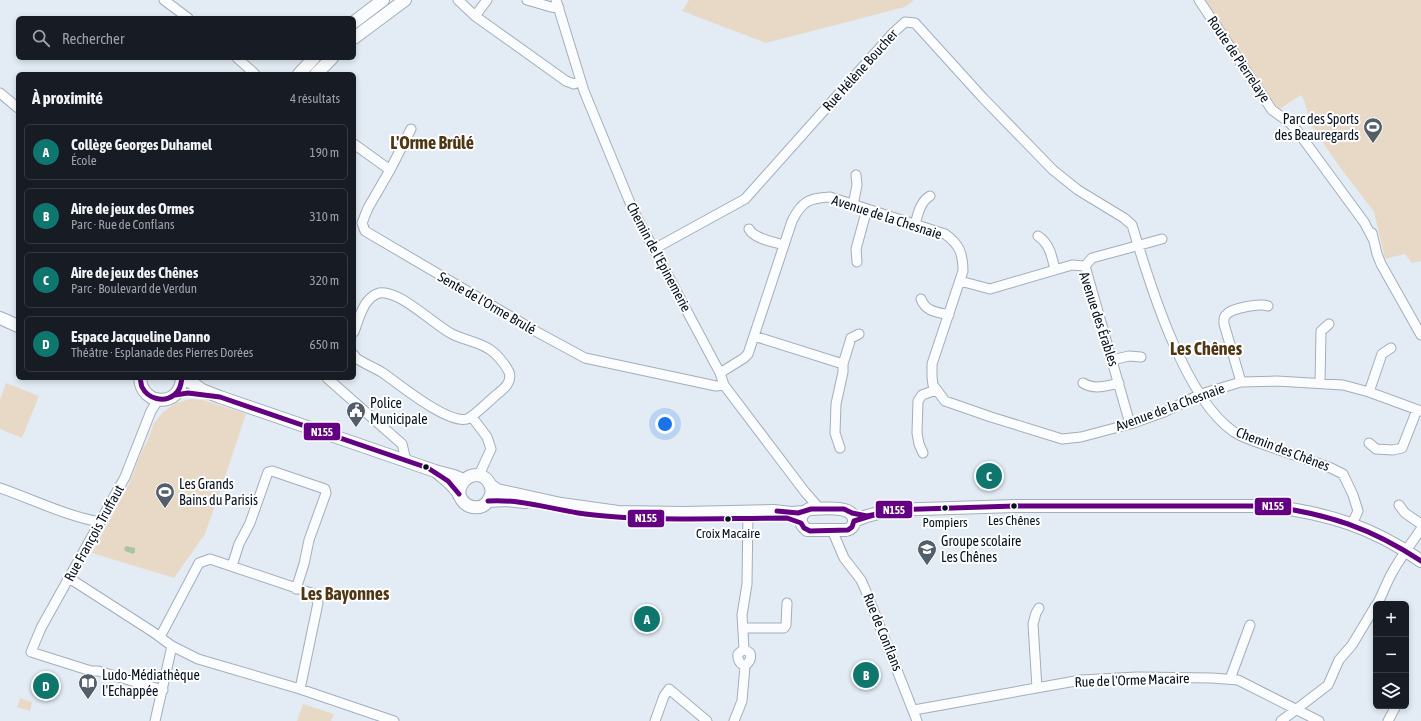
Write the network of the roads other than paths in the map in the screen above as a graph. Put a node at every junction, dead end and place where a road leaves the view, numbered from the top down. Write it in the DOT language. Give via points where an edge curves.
graph roads {
  1 [pos="164,0"];
  2 [pos="383,0"];
  3 [pos="405,0"];
  4 [pos="458,0"];
  5 [pos="487,0"];
  6 [pos="527,0"];
  7 [pos="1199,0"];
  8 [pos="557,4"];
  9 [pos="185,16"];
  10 [pos="475,16"];
  11 [pos="356,20"];
  12 [pos="356,37"];
  13 [pos="239,60"];
  14 [pos="312,60"];
  15 [pos="330,60"];
  16 [pos="253,72"];
  17 [pos="301,72"];
  18 [pos="318,72"];
  19 [pos="580,81"];
  20 [pos="0,93"];
  21 [pos="16,106"];
  22 [pos="411,129"];
  23 [pos="356,145"];
  24 [pos="390,170"];
  25 [pos="856,175"];
  26 [pos="930,196"];
  27 [pos="853,205"];
  28 [pos="867,210"];
  29 [pos="915,224"];
  30 [pos="749,229"];
  31 [pos="1038,236"];
  32 [pos="1162,239"];
  33 [pos="784,245"];
  34 [pos="1138,246"];
  35 [pos="654,249"];
  36 [pos="857,262"];
  37 [pos="1085,266"];
  38 [pos="1055,270"];
  39 [pos="960,281"];
  40 [pos="921,299"];
  41 [pos="1268,306"];
  42 [pos="949,315"];
  43 [pos="0,318"];
  44 [pos="1329,324"];
  45 [pos="16,325"];
  46 [pos="356,327"];
  47 [pos="859,334"];
  48 [pos="754,336"];
  49 [pos="1421,336"];
  50 [pos="1390,348"];
  51 [pos="1141,357"];
  52 [pos="356,358"];
  53 [pos="1112,360"];
  54 [pos="843,364"];
  55 [pos="720,373"];
  56 [pos="139,380"];
  57 [pos="183,380"];
  58 [pos="186,380"];
  59 [pos="329,380"];
  60 [pos="1241,382"];
  61 [pos="1083,383"];
  62 [pos="1119,383"];
  63 [pos="1320,383"];
  64 [pos="724,385"];
  65 [pos="936,390"];
  66 [pos="1369,392"];
  67 [pos="1201,394"];
  68 [pos="175,395"];
  69 [pos="154,398"];
  70 [pos="220,398"];
  71 [pos="1419,411"];
  72 [pos="472,417"];
  73 [pos="1130,424"];
  74 [pos="1369,443"];
  75 [pos="840,448"];
  76 [pos="923,453"];
  77 [pos="406,460"];
  78 [pos="435,471"];
  79 [pos="479,475"];
  80 [pos="464,480"];
  81 [pos="490,485"];
  82 [pos="0,488"];
  83 [pos="805,492"];
  84 [pos="459,494"];
  85 [pos="488,501"];
  86 [pos="1400,505"];
  87 [pos="820,509"];
  88 [pos="748,515"];
  89 [pos="801,516"];
  90 [pos="100,522"];
  91 [pos="851,522"];
  92 [pos="1352,524"];
  93 [pos="1421,524"];
  94 [pos="1421,529"];
  95 [pos="832,530"];
  96 [pos="840,548"];
  97 [pos="1405,551"];
  98 [pos="1421,561"];
  99 [pos="232,566"];
  100 [pos="69,578"];
  101 [pos="296,589"];
  102 [pos="1379,601"];
  103 [pos="787,603"];
  104 [pos="1039,608"];
  105 [pos="1373,610"];
  106 [pos="1250,625"];
  107 [pos="743,628"];
  108 [pos="160,637"];
  109 [pos="172,646"];
  110 [pos="1230,679"];
  111 [pos="1037,688"];
  112 [pos="300,689"];
  113 [pos="163,690"];
  114 [pos="1394,709"];
  115 [pos="914,710"];
  116 [pos="1296,710"];
  117 [pos="155,721"];
  118 [pos="394,721"];
  119 [pos="655,721"];
  120 [pos="707,721"];
  121 [pos="734,721"];
  122 [pos="917,721"];
  123 [pos="1281,721"];
  124 [pos="1319,721"];
  125 [pos="1388,721"];
  1 -- 9 [label="street"];
  2 -- 11 [label="main road"];
  3 -- 12 [label="main road"];
  4 -- 10 [label="street"];
  5 -- 10 [label="street"];
  6 -- 8 [label="street" via="551,7"];
  7 -- 49 [label="street, Route de Pierrelaye" via="1272,110 1302,129 1365,215 1381,264"];
  8 -- 19 [label="street, Chemin de l'Epinemerie"];
  10 -- 19 [label="street" via="566,81 574,84"];
  13 -- 16 [label="street"];
  14 -- 17 [label="main road"];
  15 -- 18 [label="main road"];
  19 -- 35 [label="street, Chemin de l'Epinemerie" via="633,210"];
  20 -- 21 [label="street"];
  22 -- 24 [label="street, Sente de l'Orme Brulé"];
  23 -- 24 [label="street"];
  24 -- 64 [label="street, Sente de l'Orme Brulé" via="366,213 362,223 365,231 585,358 716,386"];
  25 -- 27 [label="street"];
  26 -- 29 [label="street" via="921,205"];
  27 -- 28 [label="street, Avenue de la Chesnaie"];
  27 -- 33 [label="street, Avenue de la Chesnaie" via="830,197 808,200 796,211"];
  28 -- 29 [label="street, Avenue de la Chesnaie"];
  28 -- 36 [label="street" via="856,249"];
  29 -- 39 [label="street, Avenue de la Chesnaie" via="945,234 958,246 963,258"];
  30 -- 33 [label="street" via="755,235"];
  31 -- 38 [label="street" via="1050,251"];
  32 -- 34 [label="street"];
  33 -- 48 [label="street, Avenue de la Chesnaie"];
  34 -- 35 [label="street, Rue Hélène Boucher" via="1132,225 1078,190 1054,170 983,98 915,22 911,21 905,22 893,33 744,199"];
  34 -- 37 [label="street" via="1092,258"];
  34 -- 67 [label="street, Chemin des Chênes" via="1159,308 1181,360"];
  35 -- 55 [label="street, Chemin de l'Epinemerie"];
  37 -- 38 [label="street, Avenue des Érables" via="1072,265"];
  37 -- 53 [label="street, Avenue des Érables"];
  38 -- 39 [label="street, Avenue des Érables" via="990,290"];
  39 -- 42 [label="street, Avenue de la Chesnaie"];
  40 -- 42 [label="street" via="930,309"];
  41 -- 60 [label="street" via="1256,305 1229,312 1224,319"];
  42 -- 65 [label="street, Avenue de la Chesnaie" via="932,364 933,385"];
  43 -- 45 [label="main road"];
  44 -- 63 [label="street" via="1321,331"];
  46 -- 72 [label="street" via="367,301 378,294 388,293 408,303 452,334 489,349 506,367 509,380 505,388"];
  47 -- 54 [label="street" via="851,338"];
  48 -- 54 [label="street"];
  48 -- 55 [label="street, Avenue de la Chesnaie" via="748,354"];
  50 -- 66 [label="street" via="1382,354"];
  51 -- 53 [label="street" via="1129,356"];
  52 -- 72 [label="street" via="432,407 464,419"];
  53 -- 62 [label="street, Avenue des Érables"];
  54 -- 75 [label="street" via="836,404 835,433"];
  55 -- 64 [label="street, Chemin de l'Epinemerie"];
  56 -- 69 [label="main road" via="143,389"];
  57 -- 68 [label="main road"];
  58 -- 70 [label="main road"];
  59 -- 77 [label="street" via="402,444"];
  60 -- 63 [label="street, Avenue de la Chesnaie"];
  60 -- 67 [label="street, Avenue de la Chesnaie"];
  61 -- 62 [label="street" via="1102,387"];
  62 -- 73 [label="street, Avenue des Érables"];
  63 -- 66 [label="street, Avenue de la Chesnaie" via="1343,385"];
  64 -- 83 [label="street, Chemin de l'Epinemerie"];
  65 -- 73 [label="street, Avenue de la Chesnaie" via="945,401 1062,439 1081,437"];
  65 -- 76 [label="street" via="922,395 918,401 917,433"];
  66 -- 71 [label="street, Avenue de la Chesnaie"];
  67 -- 73 [label="street, Avenue de la Chesnaie" via="1164,412"];
  67 -- 92 [label="street, Chemin des Chênes" via="1215,414 1235,432 1343,474 1358,507"];
  68 -- 69 [label="main road" via="170,398"];
  68 -- 70 [label="main road" via="188,393"];
  69 -- 90 [label="street, Rue François Truffaut" via="124,477"];
  70 -- 77 [label="main road"];
  71 -- 74 [label="street" via="1402,448 1376,450"];
  72 -- 79 [label="street" via="491,449"];
  77 -- 78 [label="main road"];
  78 -- 80 [label="main road"];
  78 -- 84 [label="main road"];
  79 -- 80 [label="main road"];
  79 -- 81 [label="main road"];
  80 -- 84 [label="main road" via="460,484"];
  81 -- 85 [label="main road" via="492,493"];
  81 -- 88 [label="main road" via="497,490 600,511"];
  82 -- 90 [label="street"];
  83 -- 87 [label="street, Chemin de l'Epinemerie"];
  83 -- 89 [label="street" via="809,505"];
  84 -- 85 [label="main road" via="470,507 480,507"];
  85 -- 88 [label="main road" via="518,501 579,513 617,517 666,519"];
  86 -- 93 [label="street" via="1405,513"];
  87 -- 89 [label="main road"];
  87 -- 91 [label="main road" via="844,509"];
  88 -- 89 [label="main road" via="774,511"];
  88 -- 107 [label="street"];
  89 -- 95 [label="main road" via="804,528 810,531"];
  90 -- 100 [label="street, Rue François Truffaut"];
  91 -- 92 [label="main road" via="890,510 1015,506 1269,506 1301,510"];
  91 -- 95 [label="main road"];
  91 -- 96 [label="street"];
  92 -- 97 [label="main road"];
  94 -- 97 [label="street"];
  95 -- 96 [label="street, Rue de Conflans"];
  96 -- 115 [label="street, Rue de Conflans" via="844,558 861,580"];
  97 -- 98 [label="main road"];
  97 -- 102 [label="street"];
  99 -- 101 [label="street"];
  99 -- 101 [label="street" via="268,472 272,471 324,489 326,493 309,540"];
  99 -- 108 [label="street" via="210,560 199,563"];
  100 -- 108 [label="street"];
  100 -- 113 [label="street, Rue François Truffaut" via="41,628 31,652"];
  101 -- 112 [label="street" via="314,594 318,603"];
  103 -- 107 [label="street" via="784,628"];
  104 -- 111 [label="street" via="1032,624"];
  105 -- 116 [label="street" via="1352,645 1339,660 1328,685"];
  106 -- 110 [label="street"];
  107 -- 121 [label="street" via="744,649 738,657 740,663 745,666 742,701"];
  108 -- 109 [label="street"];
  109 -- 112 [label="street" via="198,659"];
  109 -- 113 [label="street"];
  110 -- 111 [label="street, Rue de l'Orme Macaire" via="1130,677 1082,680"];
  110 -- 116 [label="street, Rue de l'Orme Macaire" via="1238,680"];
  111 -- 115 [label="street, Rue de l'Orme Macaire"];
  112 -- 118 [label="street"];
  113 -- 117 [label="street"];
  114 -- 125 [label="street"];
  115 -- 122 [label="street, Rue de Conflans"];
  116 -- 123 [label="street"];
  116 -- 124 [label="street, Rue de l'Orme Macaire"];
  119 -- 120 [label="street" via="669,688"];
}
